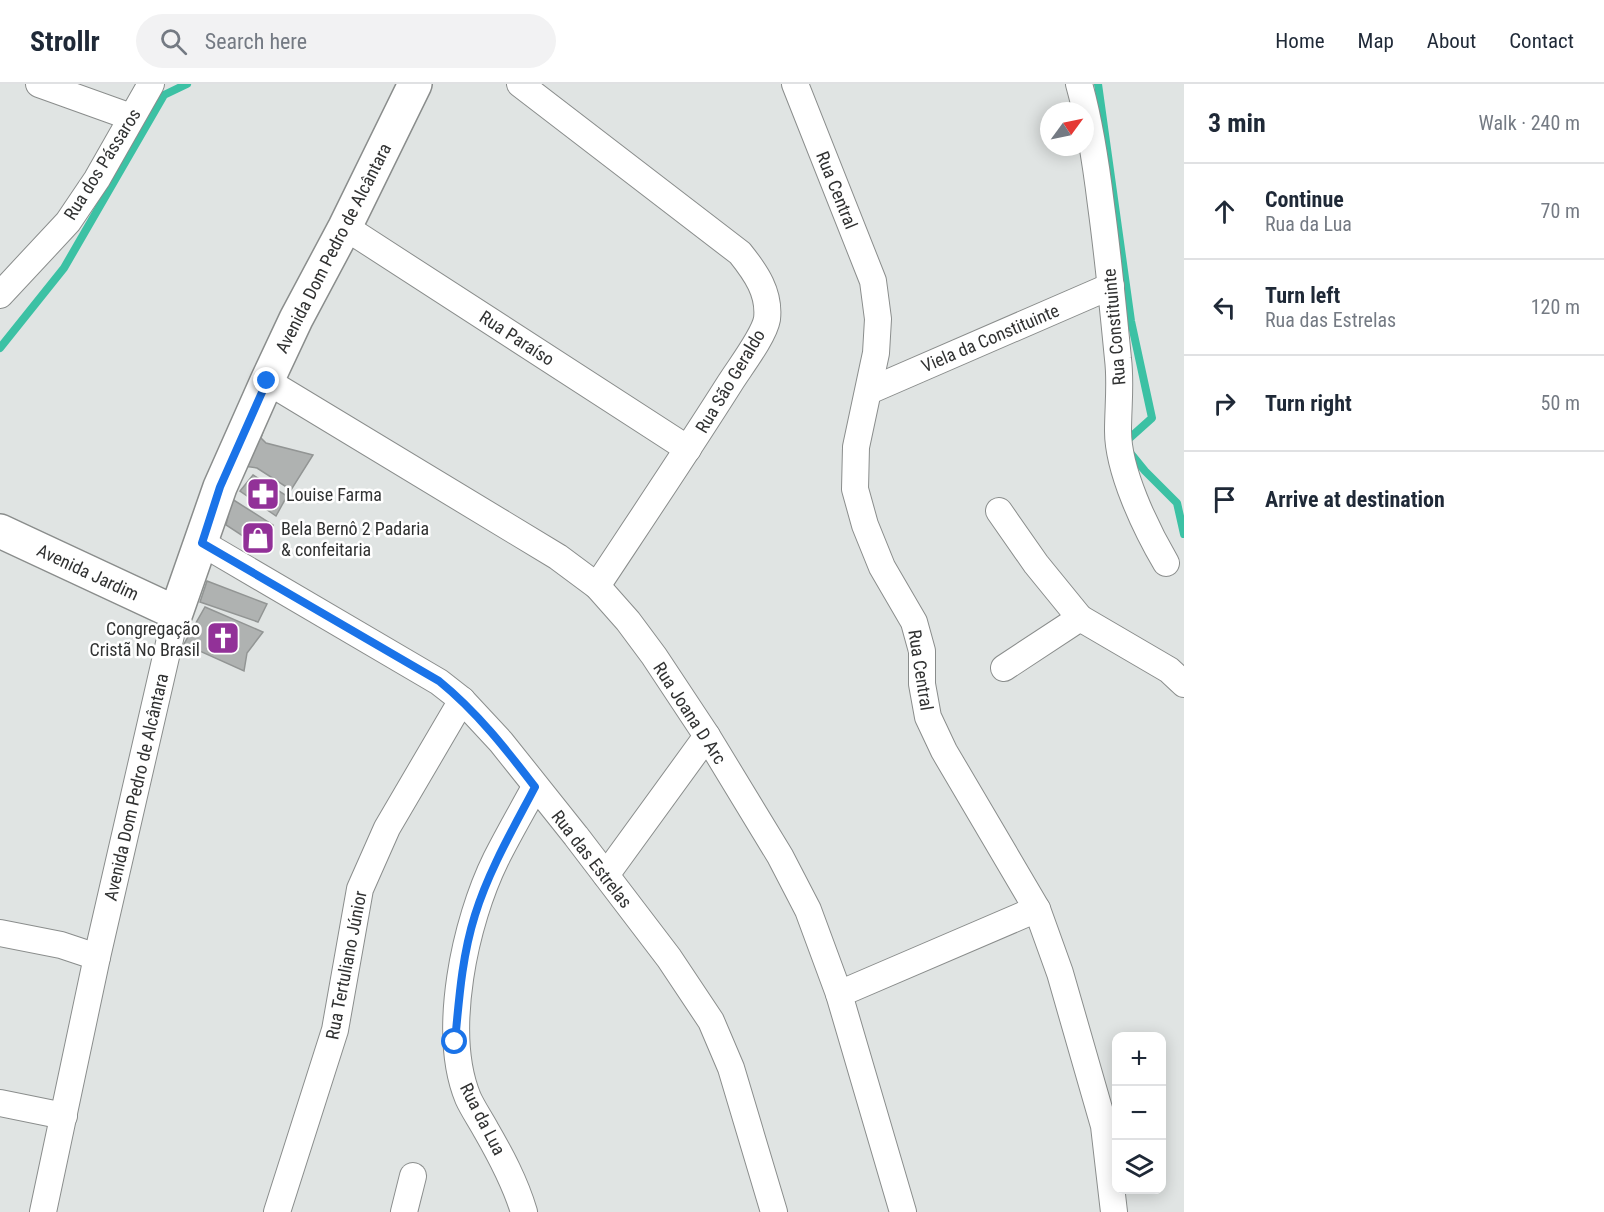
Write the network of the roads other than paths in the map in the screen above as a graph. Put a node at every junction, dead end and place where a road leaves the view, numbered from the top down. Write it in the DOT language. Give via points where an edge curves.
graph roads {
  1 [pos="39,84"];
  2 [pos="152,84"];
  3 [pos="415,84"];
  4 [pos="520,84"];
  5 [pos="795,84"];
  6 [pos="1079,84"];
  7 [pos="131,117"];
  8 [pos="345,227"];
  9 [pos="1111,286"];
  10 [pos="0,295"];
  11 [pos="267,381"];
  12 [pos="869,391"];
  13 [pos="688,449"];
  14 [pos="999,511"];
  15 [pos="0,531"];
  16 [pos="202,543"];
  17 [pos="1166,563"];
  18 [pos="597,586"];
  19 [pos="176,613"];
  20 [pos="1080,618"];
  21 [pos="1004,668"];
  22 [pos="1184,684"];
  23 [pos="462,700"];
  24 [pos="707,736"];
  25 [pos="535,787"];
  26 [pos="606,875"];
  27 [pos="1037,909"];
  28 [pos="0,933"];
  29 [pos="97,957"];
  30 [pos="839,994"];
  31 [pos="0,1103"];
  32 [pos="64,1116"];
  33 [pos="413,1176"];
  34 [pos="43,1212"];
  35 [pos="277,1212"];
  36 [pos="404,1212"];
  37 [pos="524,1212"];
  38 [pos="774,1212"];
  39 [pos="903,1212"];
  40 [pos="1114,1212"];
  1 -- 7 [label="street"];
  2 -- 7 [label="street, Rua dos Pássaros"];
  3 -- 8 [label="street, Avenida Dom Pedro de Alcântara"];
  4 -- 13 [label="street, Rua São Geraldo" via="740,254 757,274 766,296 766,320"];
  5 -- 12 [label="street, Rua Central" via="873,281 878,319"];
  6 -- 9 [label="street, Rua Constituinte" via="1095,160"];
  7 -- 10 [label="street, Rua dos Pássaros" via="68,222"];
  8 -- 11 [label="street, Avenida Dom Pedro de Alcântara"];
  8 -- 13 [label="street, Rua Paraíso"];
  9 -- 12 [label="street, Viela da Constituinte"];
  9 -- 17 [label="street, Rua Constituinte" via="1120,374 1118,434 1125,470 1151,539"];
  11 -- 16 [label="street, Avenida Dom Pedro de Alcântara" via="220,487"];
  11 -- 18 [label="street, Rua Joana D Arc" via="558,557"];
  12 -- 27 [label="street, Rua Central" via="856,447 855,489 865,525 882,567 914,622 922,651 928,717"];
  13 -- 18 [label="street, Rua São Geraldo"];
  14 -- 20 [label="street"];
  15 -- 19 [label="street, Avenida Jardim"];
  16 -- 19 [label="street, Avenida Dom Pedro de Alcântara"];
  16 -- 23 [label="street, Rua das Estrelas" via="439,681"];
  18 -- 24 [label="street, Rua Joana D Arc" via="654,656"];
  19 -- 29 [label="street, Avenida Dom Pedro de Alcântara"];
  20 -- 21 [label="street"];
  20 -- 22 [label="street" via="1169,670"];
  23 -- 25 [label="street, Rua das Estrelas"];
  23 -- 35 [label="street, Rua Tertuliano Júnior" via="387,828 360,889 335,1030"];
  24 -- 26 [label="street"];
  24 -- 30 [label="street, Rua Joana D Arc" via="808,910"];
  25 -- 26 [label="street, Rua das Estrelas"];
  25 -- 37 [label="street, Rua da Lua" via="495,861 474,916 461,974 455,1042 459,1071 469,1099 504,1161"];
  26 -- 38 [label="street, Rua das Estrelas" via="711,1021 730,1068"];
  27 -- 30 [label="street"];
  27 -- 40 [label="street, Rua Central" via="1060,973 1104,1126"];
  28 -- 29 [label="street" via="61,945"];
  29 -- 32 [label="street, Avenida Dom Pedro de Alcântara"];
  30 -- 39 [label="street, Rua Joana D Arc"];
  31 -- 32 [label="street"];
  32 -- 34 [label="street, Avenida Dom Pedro de Alcântara"];
  33 -- 36 [label="street"];
}
